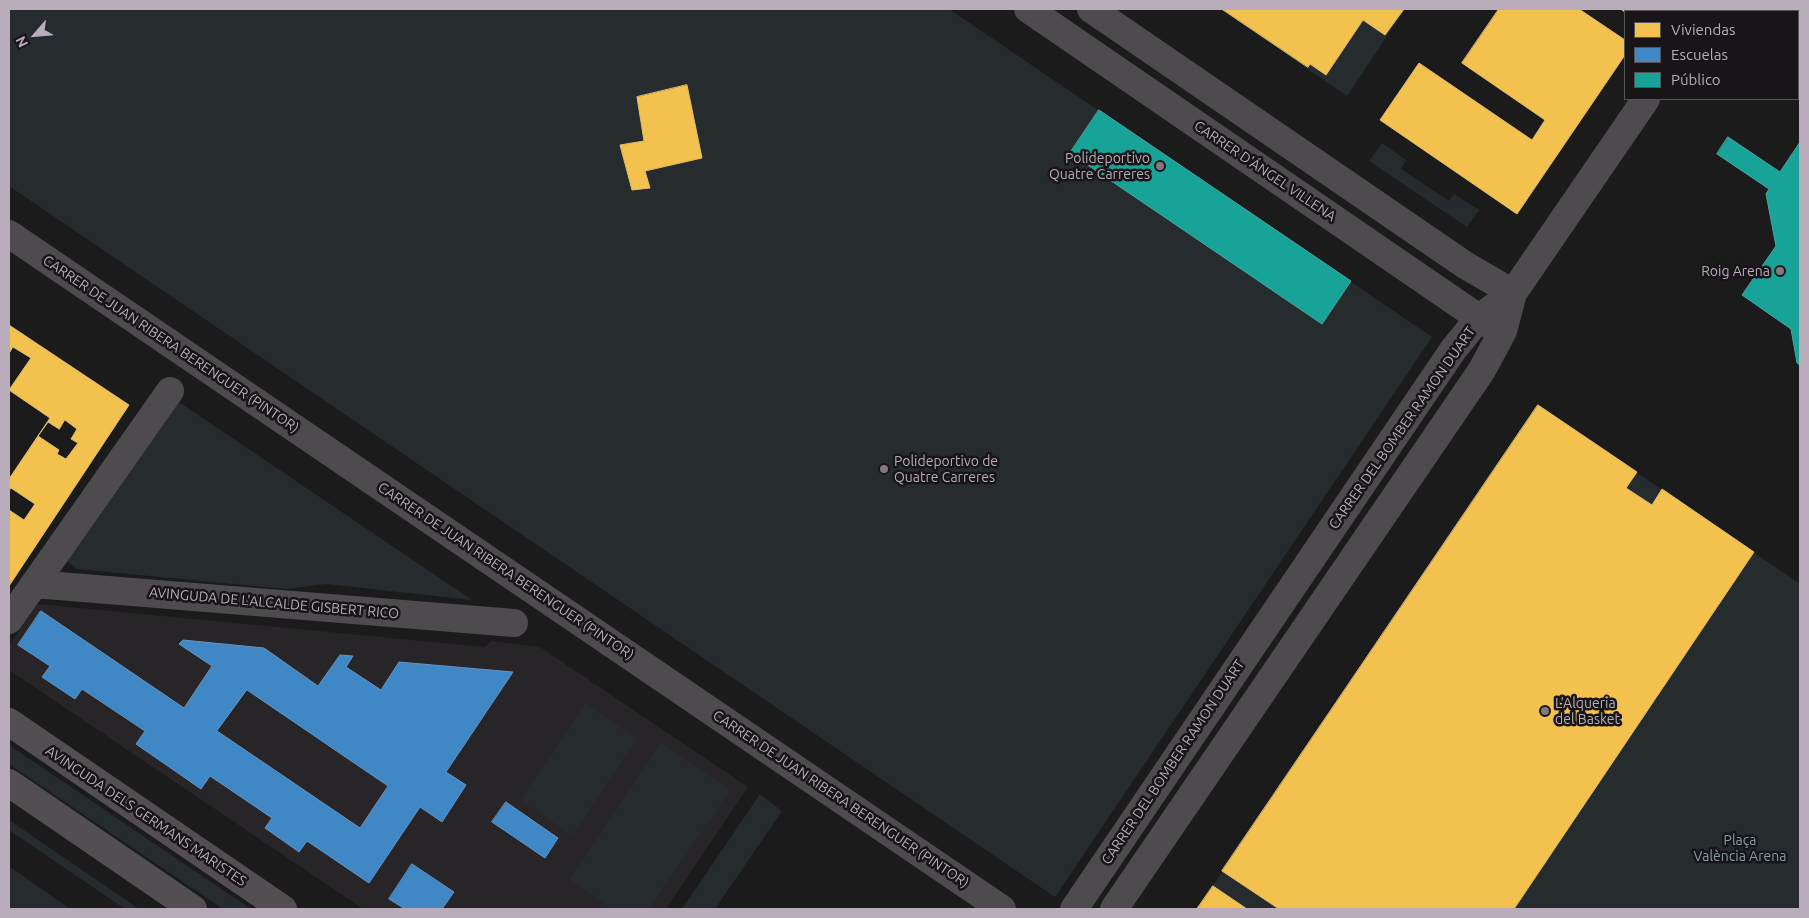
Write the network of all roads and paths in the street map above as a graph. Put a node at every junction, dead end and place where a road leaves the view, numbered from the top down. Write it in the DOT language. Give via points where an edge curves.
graph roads {
  1 [pos="1028,9"];
  2 [pos="1091,9"];
  3 [pos="1645,100"];
  4 [pos="9,234"];
  5 [pos="1513,293"];
  6 [pos="1479,318"];
  7 [pos="1502,332"];
  8 [pos="170,391"];
  9 [pos="34,584"];
  10 [pos="9,620"];
  11 [pos="514,623"];
  12 [pos="9,722"];
  13 [pos="9,783"];
  14 [pos="193,909"];
  15 [pos="283,909"];
  16 [pos="1002,909"];
  17 [pos="1074,909"];
  18 [pos="1114,909"];
  1 -- 6 [label="street, CARRER D'ÁNGEL VILLENA"];
  2 -- 5 [label="street" via="1465,265"];
  3 -- 5 [label="street"];
  4 -- 16 [label="street, CARRER DE JUAN RIBERA BERENGUER (PINTOR)"];
  5 -- 6 [label="street, CARRER DEL BOMBER RAMON DUART"];
  5 -- 7 [label="street, CARRER DEL BOMBER RAMON DUART"];
  6 -- 7 [label="street, CARRER D'ÁNGEL VILLENA"];
  6 -- 17 [label="street, CARRER DEL BOMBER RAMON DUART" via="1453,350"];
  7 -- 18 [label="street, CARRER DEL BOMBER RAMON DUART" via="1482,370"];
  8 -- 9 [label="street"];
  9 -- 10 [label="street"];
  9 -- 11 [label="street, AVINGUDA DE L'ALCALDE GISBERT RICO"];
  12 -- 15 [label="main road, AVINGUDA DELS GERMANS MARISTES"];
  13 -- 14 [label="main road"];
}
